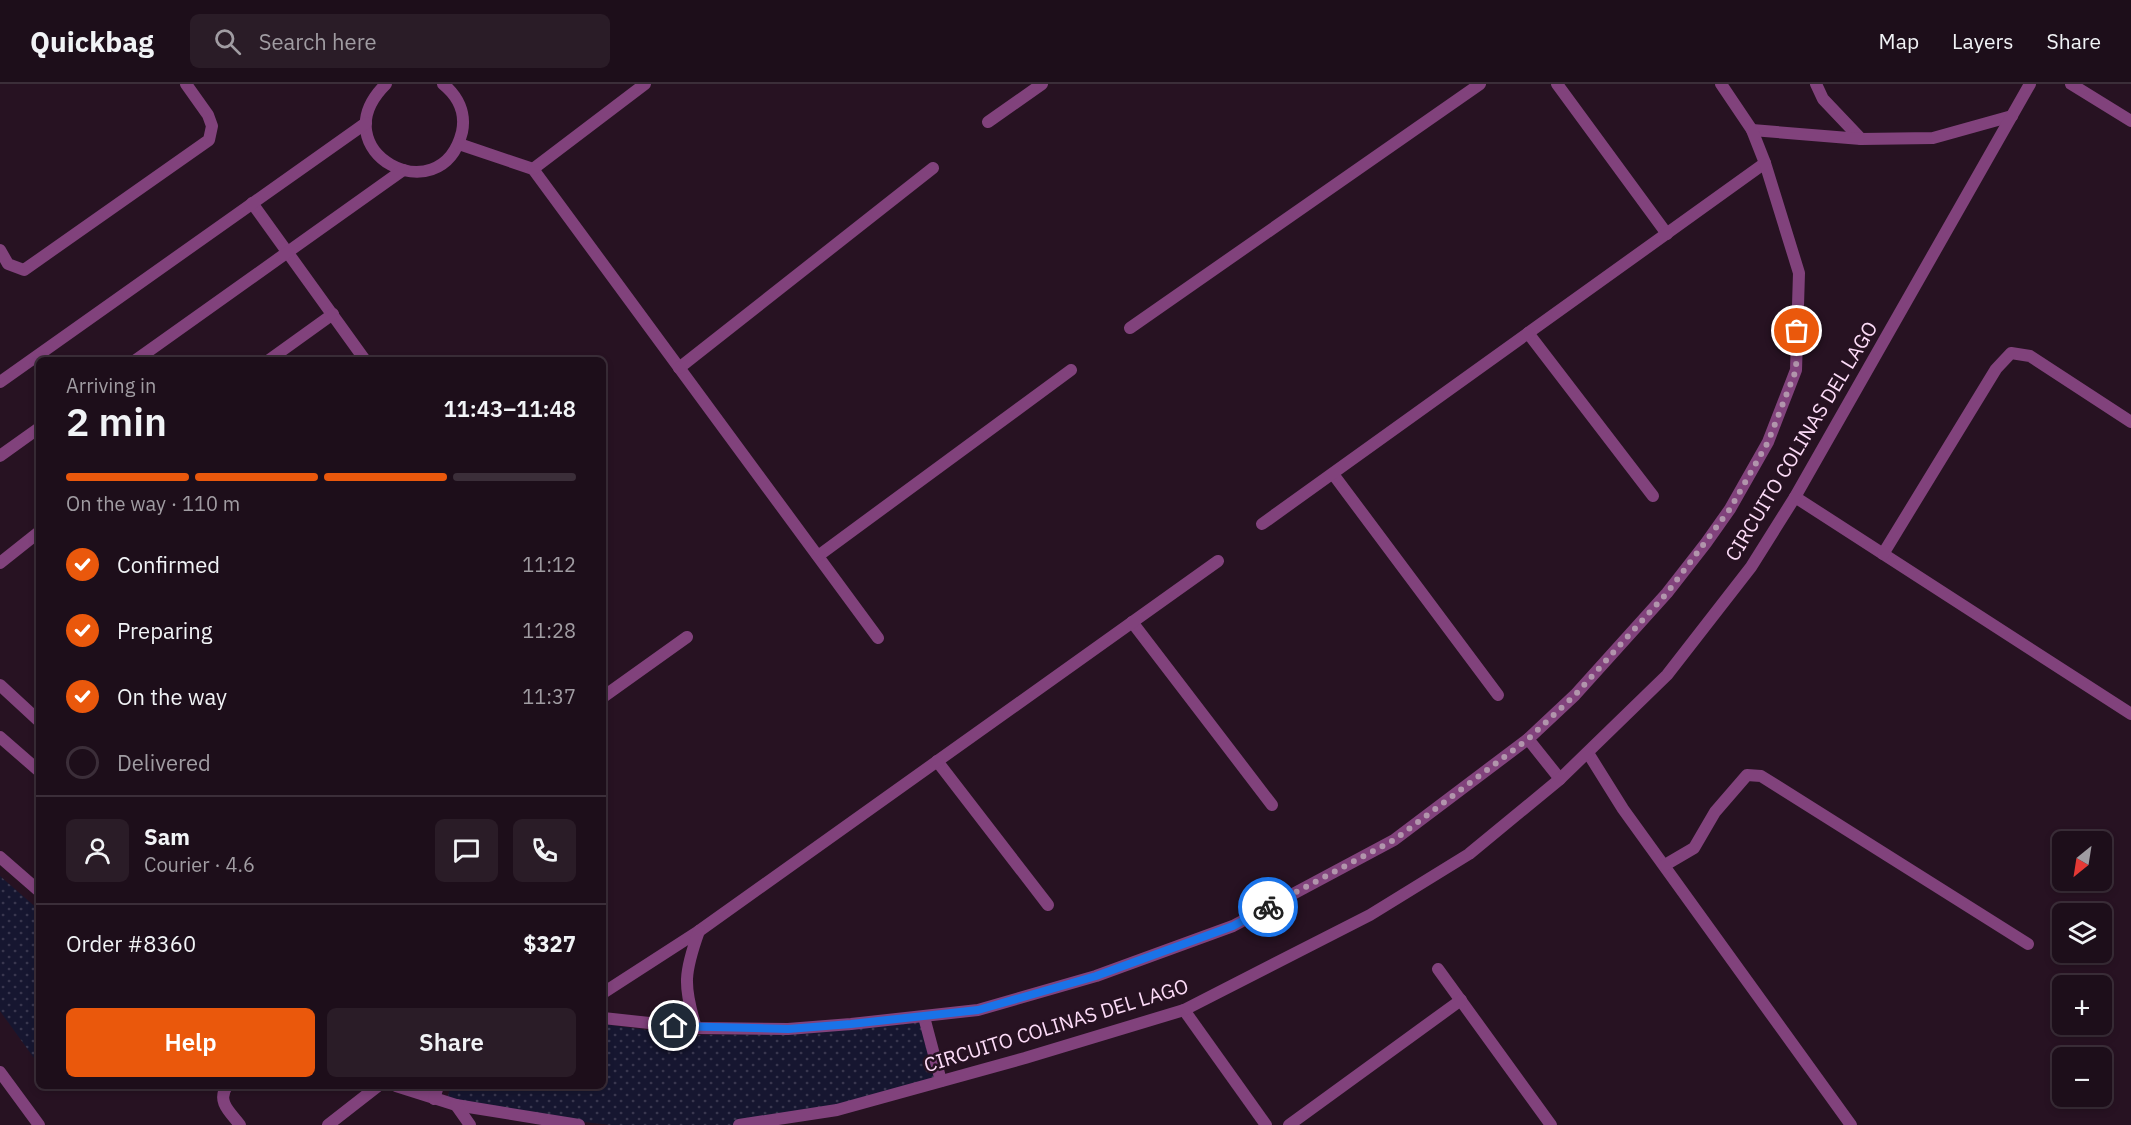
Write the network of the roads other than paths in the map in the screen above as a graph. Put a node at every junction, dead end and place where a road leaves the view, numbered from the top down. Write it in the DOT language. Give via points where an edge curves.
graph roads {
  1 [pos="186,84"];
  2 [pos="386,84"];
  3 [pos="443,84"];
  4 [pos="645,84"];
  5 [pos="1042,84"];
  6 [pos="1480,84"];
  7 [pos="1557,84"];
  8 [pos="1721,84"];
  9 [pos="1816,84"];
  10 [pos="2030,84"];
  11 [pos="2071,84"];
  12 [pos="2012,116"];
  13 [pos="988,122"];
  14 [pos="2131,122"];
  15 [pos="366,123"];
  16 [pos="1752,129"];
  17 [pos="1861,139"];
  18 [pos="459,144"];
  19 [pos="1766,163"];
  20 [pos="933,168"];
  21 [pos="533,169"];
  22 [pos="403,170"];
  23 [pos="252,203"];
  24 [pos="1667,234"];
  25 [pos="0,252"];
  26 [pos="288,254"];
  27 [pos="333,314"];
  28 [pos="1130,328"];
  29 [pos="1528,333"];
  30 [pos="140,357"];
  31 [pos="273,357"];
  32 [pos="363,357"];
  33 [pos="679,368"];
  34 [pos="1071,370"];
  35 [pos="0,382"];
  36 [pos="2131,422"];
  37 [pos="36,431"];
  38 [pos="0,456"];
  39 [pos="1333,474"];
  40 [pos="1653,496"];
  41 [pos="1795,497"];
  42 [pos="1262,525"];
  43 [pos="36,534"];
  44 [pos="1883,554"];
  45 [pos="818,556"];
  46 [pos="1218,561"];
  47 [pos="0,563"];
  48 [pos="1132,622"];
  49 [pos="687,637"];
  50 [pos="878,638"];
  51 [pos="0,685"];
  52 [pos="606,693"];
  53 [pos="1498,695"];
  54 [pos="2131,714"];
  55 [pos="36,718"];
  56 [pos="0,737"];
  57 [pos="1528,739"];
  58 [pos="1588,753"];
  59 [pos="937,761"];
  60 [pos="36,768"];
  61 [pos="1560,779"];
  62 [pos="1272,805"];
  63 [pos="0,857"];
  64 [pos="1665,864"];
  65 [pos="36,888"];
  66 [pos="1048,904"];
  67 [pos="699,931"];
  68 [pos="2028,944"];
  69 [pos="1438,969"];
  70 [pos="606,991"];
  71 [pos="1461,1000"];
  72 [pos="1184,1010"];
  73 [pos="924,1017"];
  74 [pos="606,1018"];
  75 [pos="696,1028"];
  76 [pos="0,1072"];
  77 [pos="941,1081"];
  78 [pos="226,1089"];
  79 [pos="374,1089"];
  80 [pos="405,1089"];
  81 [pos="437,1089"];
  82 [pos="434,1099"];
  83 [pos="456,1105"];
  84 [pos="534,1122"];
  85 [pos="39,1125"];
  86 [pos="240,1125"];
  87 [pos="328,1125"];
  88 [pos="470,1125"];
  89 [pos="579,1125"];
  90 [pos="739,1125"];
  91 [pos="1266,1125"];
  92 [pos="1289,1125"];
  93 [pos="1551,1125"];
  94 [pos="1851,1125"];
  1 -- 25 [label="street" via="208,115 212,126 208,140 24,270 8,264"];
  2 -- 15 [label="street" via="375,94"];
  3 -- 18 [label="street" via="456,97 465,119"];
  4 -- 21 [label="street"];
  5 -- 13 [label="street"];
  6 -- 28 [label="street"];
  7 -- 24 [label="street"];
  8 -- 16 [label="street, CIRCUITO COLINAS DEL LAGO"];
  9 -- 17 [label="street" via="1823,99"];
  10 -- 12 [label="street, CIRCUITO COLINAS DEL LAGO"];
  11 -- 14 [label="street"];
  12 -- 17 [label="street" via="1933,138"];
  12 -- 41 [label="street, CIRCUITO COLINAS DEL LAGO"];
  15 -- 22 [label="street" via="376,153"];
  15 -- 23 [label="street"];
  16 -- 17 [label="street"];
  16 -- 19 [label="street, CIRCUITO COLINAS DEL LAGO"];
  18 -- 21 [label="street"];
  18 -- 22 [label="street" via="450,158 436,167 420,172"];
  19 -- 24 [label="street"];
  19 -- 57 [label="street, CIRCUITO COLINAS DEL LAGO" via="1799,273 1796,370 1768,442 1730,509 1667,593 1575,695"];
  20 -- 33 [label="street"];
  21 -- 33 [label="street"];
  22 -- 26 [label="street"];
  23 -- 26 [label="street"];
  23 -- 35 [label="street"];
  24 -- 29 [label="street"];
  26 -- 27 [label="street"];
  26 -- 30 [label="street"];
  27 -- 31 [label="street"];
  27 -- 32 [label="street"];
  29 -- 39 [label="street"];
  29 -- 40 [label="street"];
  33 -- 45 [label="street"];
  34 -- 45 [label="street"];
  36 -- 44 [label="street" via="2030,356 2011,353 1996,369"];
  37 -- 38 [label="street"];
  39 -- 42 [label="street"];
  39 -- 53 [label="street"];
  41 -- 44 [label="street"];
  41 -- 58 [label="street, CIRCUITO COLINAS DEL LAGO" via="1751,567 1667,675"];
  43 -- 47 [label="street"];
  44 -- 54 [label="street"];
  45 -- 50 [label="street"];
  46 -- 48 [label="street"];
  48 -- 59 [label="street"];
  48 -- 62 [label="street"];
  49 -- 52 [label="street"];
  51 -- 55 [label="street"];
  56 -- 60 [label="street"];
  57 -- 61 [label="street"];
  57 -- 73 [label="street, CIRCUITO COLINAS DEL LAGO" via="1394,840 1233,926 1096,976 978,1010"];
  58 -- 61 [label="street, CIRCUITO COLINAS DEL LAGO"];
  58 -- 64 [label="street" via="1623,809"];
  59 -- 66 [label="street"];
  59 -- 67 [label="street"];
  61 -- 72 [label="street, CIRCUITO COLINAS DEL LAGO" via="1469,854 1370,915"];
  63 -- 65 [label="street"];
  64 -- 68 [label="street" via="1694,848 1715,812 1747,775 1761,776"];
  64 -- 94 [label="street"];
  67 -- 70 [label="street"];
  67 -- 75 [label="street" via="686,982"];
  69 -- 71 [label="street"];
  71 -- 92 [label="street"];
  71 -- 93 [label="street"];
  72 -- 77 [label="street, CIRCUITO COLINAS DEL LAGO"];
  72 -- 91 [label="street"];
  73 -- 75 [label="street, CIRCUITO COLINAS DEL LAGO" via="788,1029"];
  73 -- 77 [label="street"];
  74 -- 75 [label="street, CIRCUITO COLINAS DEL LAGO"];
  76 -- 85 [label="street"];
  77 -- 90 [label="street, CIRCUITO COLINAS DEL LAGO" via="837,1110"];
  78 -- 86 [label="street" via="222,1103"];
  79 -- 87 [label="street"];
  80 -- 82 [label="street"];
  81 -- 82 [label="street"];
  82 -- 83 [label="street"];
  83 -- 84 [label="street"];
  83 -- 88 [label="street"];
  84 -- 89 [label="street"];
}
